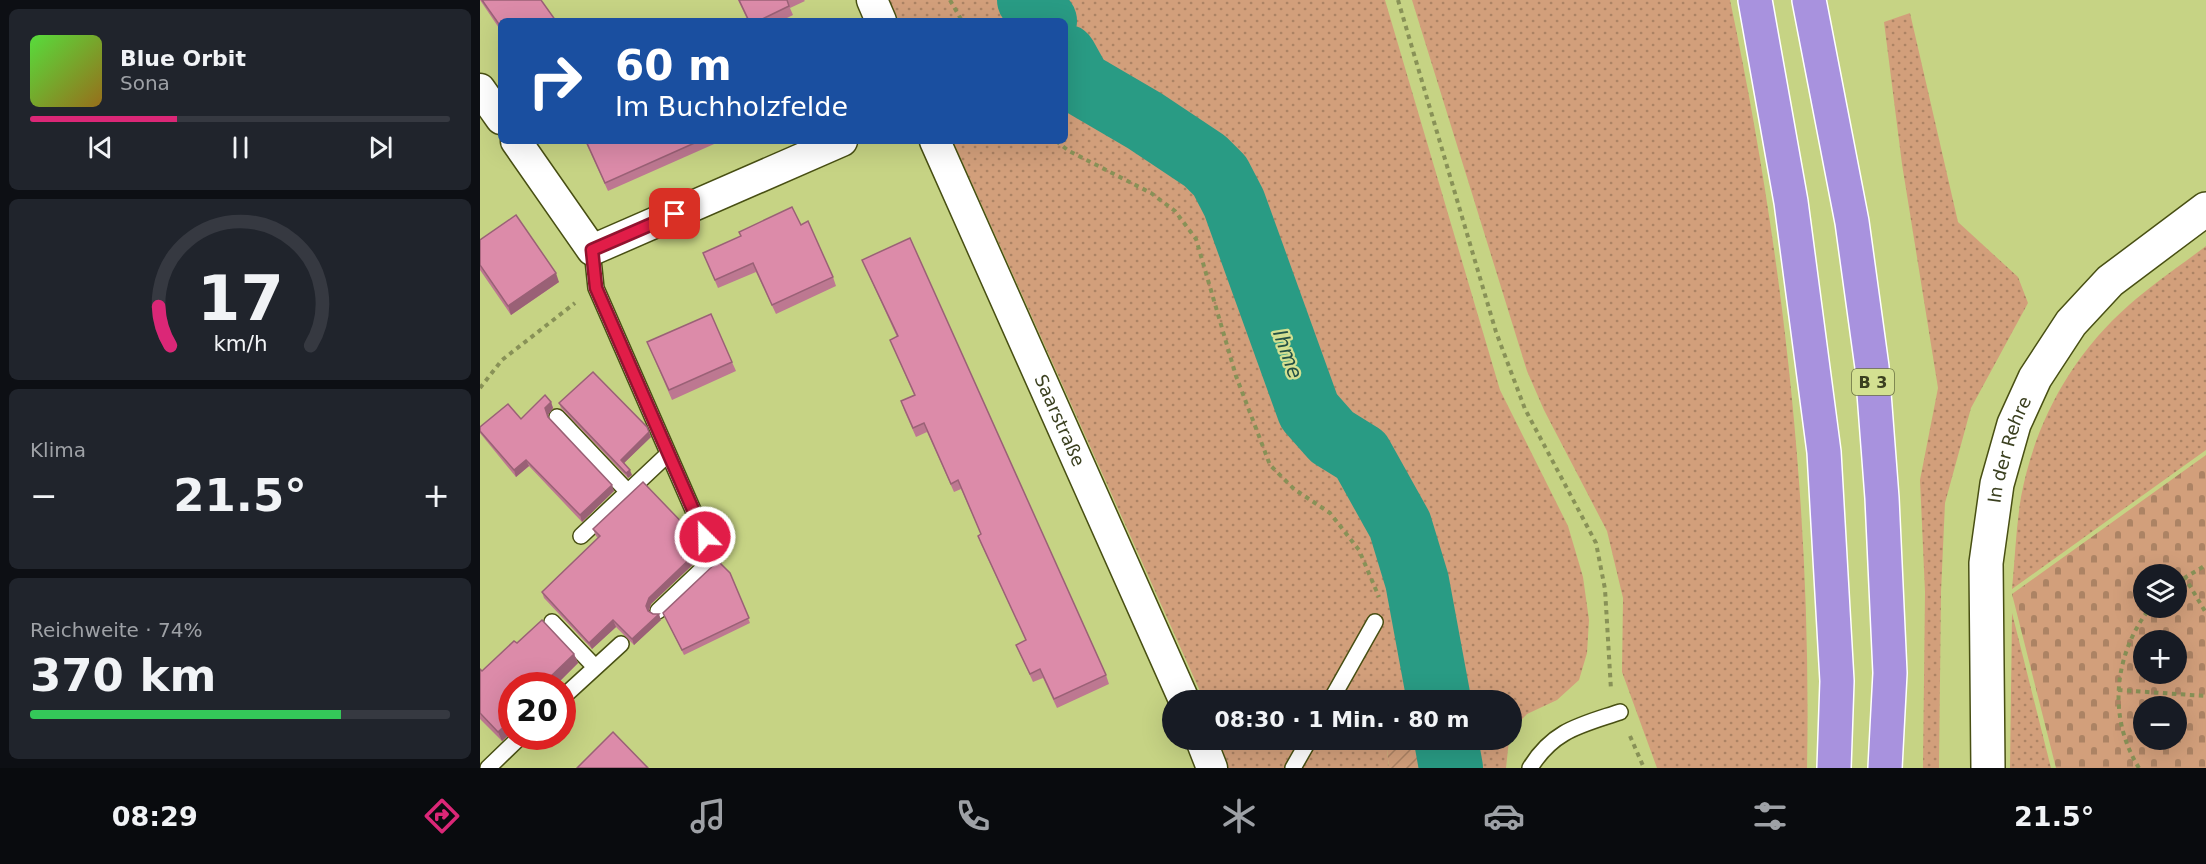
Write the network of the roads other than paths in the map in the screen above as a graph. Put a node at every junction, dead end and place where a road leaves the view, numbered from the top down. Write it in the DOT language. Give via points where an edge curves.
graph roads {
  1 [pos="872,0"];
  2 [pos="1755,0"];
  3 [pos="1809,0"];
  4 [pos="880,18"];
  5 [pos="480,89"];
  6 [pos="498,115"];
  7 [pos="518,144"];
  8 [pos="835,144"];
  9 [pos="935,144"];
  10 [pos="2206,209"];
  11 [pos="592,250"];
  12 [pos="557,417"];
  13 [pos="669,454"];
  14 [pos="628,492"];
  15 [pos="581,536"];
  16 [pos="658,611"];
  17 [pos="1375,621"];
  18 [pos="552,622"];
  19 [pos="621,644"];
  20 [pos="595,667"];
  21 [pos="576,685"];
  22 [pos="1180,690"];
  23 [pos="1337,690"];
  24 [pos="1620,712"];
  25 [pos="507,750"];
  26 [pos="1205,750"];
  27 [pos="1303,750"];
  28 [pos="488,768"];
  29 [pos="1212,768"];
  30 [pos="1293,768"];
  31 [pos="1530,768"];
  32 [pos="1834,768"];
  33 [pos="1885,768"];
  34 [pos="1988,768"];
  1 -- 4 [label="street"];
  2 -- 32 [label="highway" via="1791,202 1824,452 1837,681"];
  3 -- 33 [label="highway, B 3" via="1852,222 1872,367 1890,673"];
  5 -- 6 [label="street"];
  7 -- 11 [label="street"];
  8 -- 11 [label="street"];
  9 -- 22 [label="street, Saarstraße"];
  10 -- 34 [label="street, In der Rehre" via="2110,281 2071,323 2035,378 2014,424 1997,484 1986,563"];
  11 -- 13 [label="lane" via="596,288"];
  12 -- 14 [label="lane"];
  13 -- 14 [label="lane"];
  13 -- 16 [label="lane" via="714,558"];
  14 -- 15 [label="lane"];
  17 -- 23 [label="lane"];
  18 -- 20 [label="lane"];
  19 -- 20 [label="lane"];
  20 -- 21 [label="lane"];
  24 -- 31 [label="lane" via="1571,729 1550,742"];
  25 -- 28 [label="lane"];
  26 -- 29 [label="street"];
  27 -- 30 [label="lane"];
}
